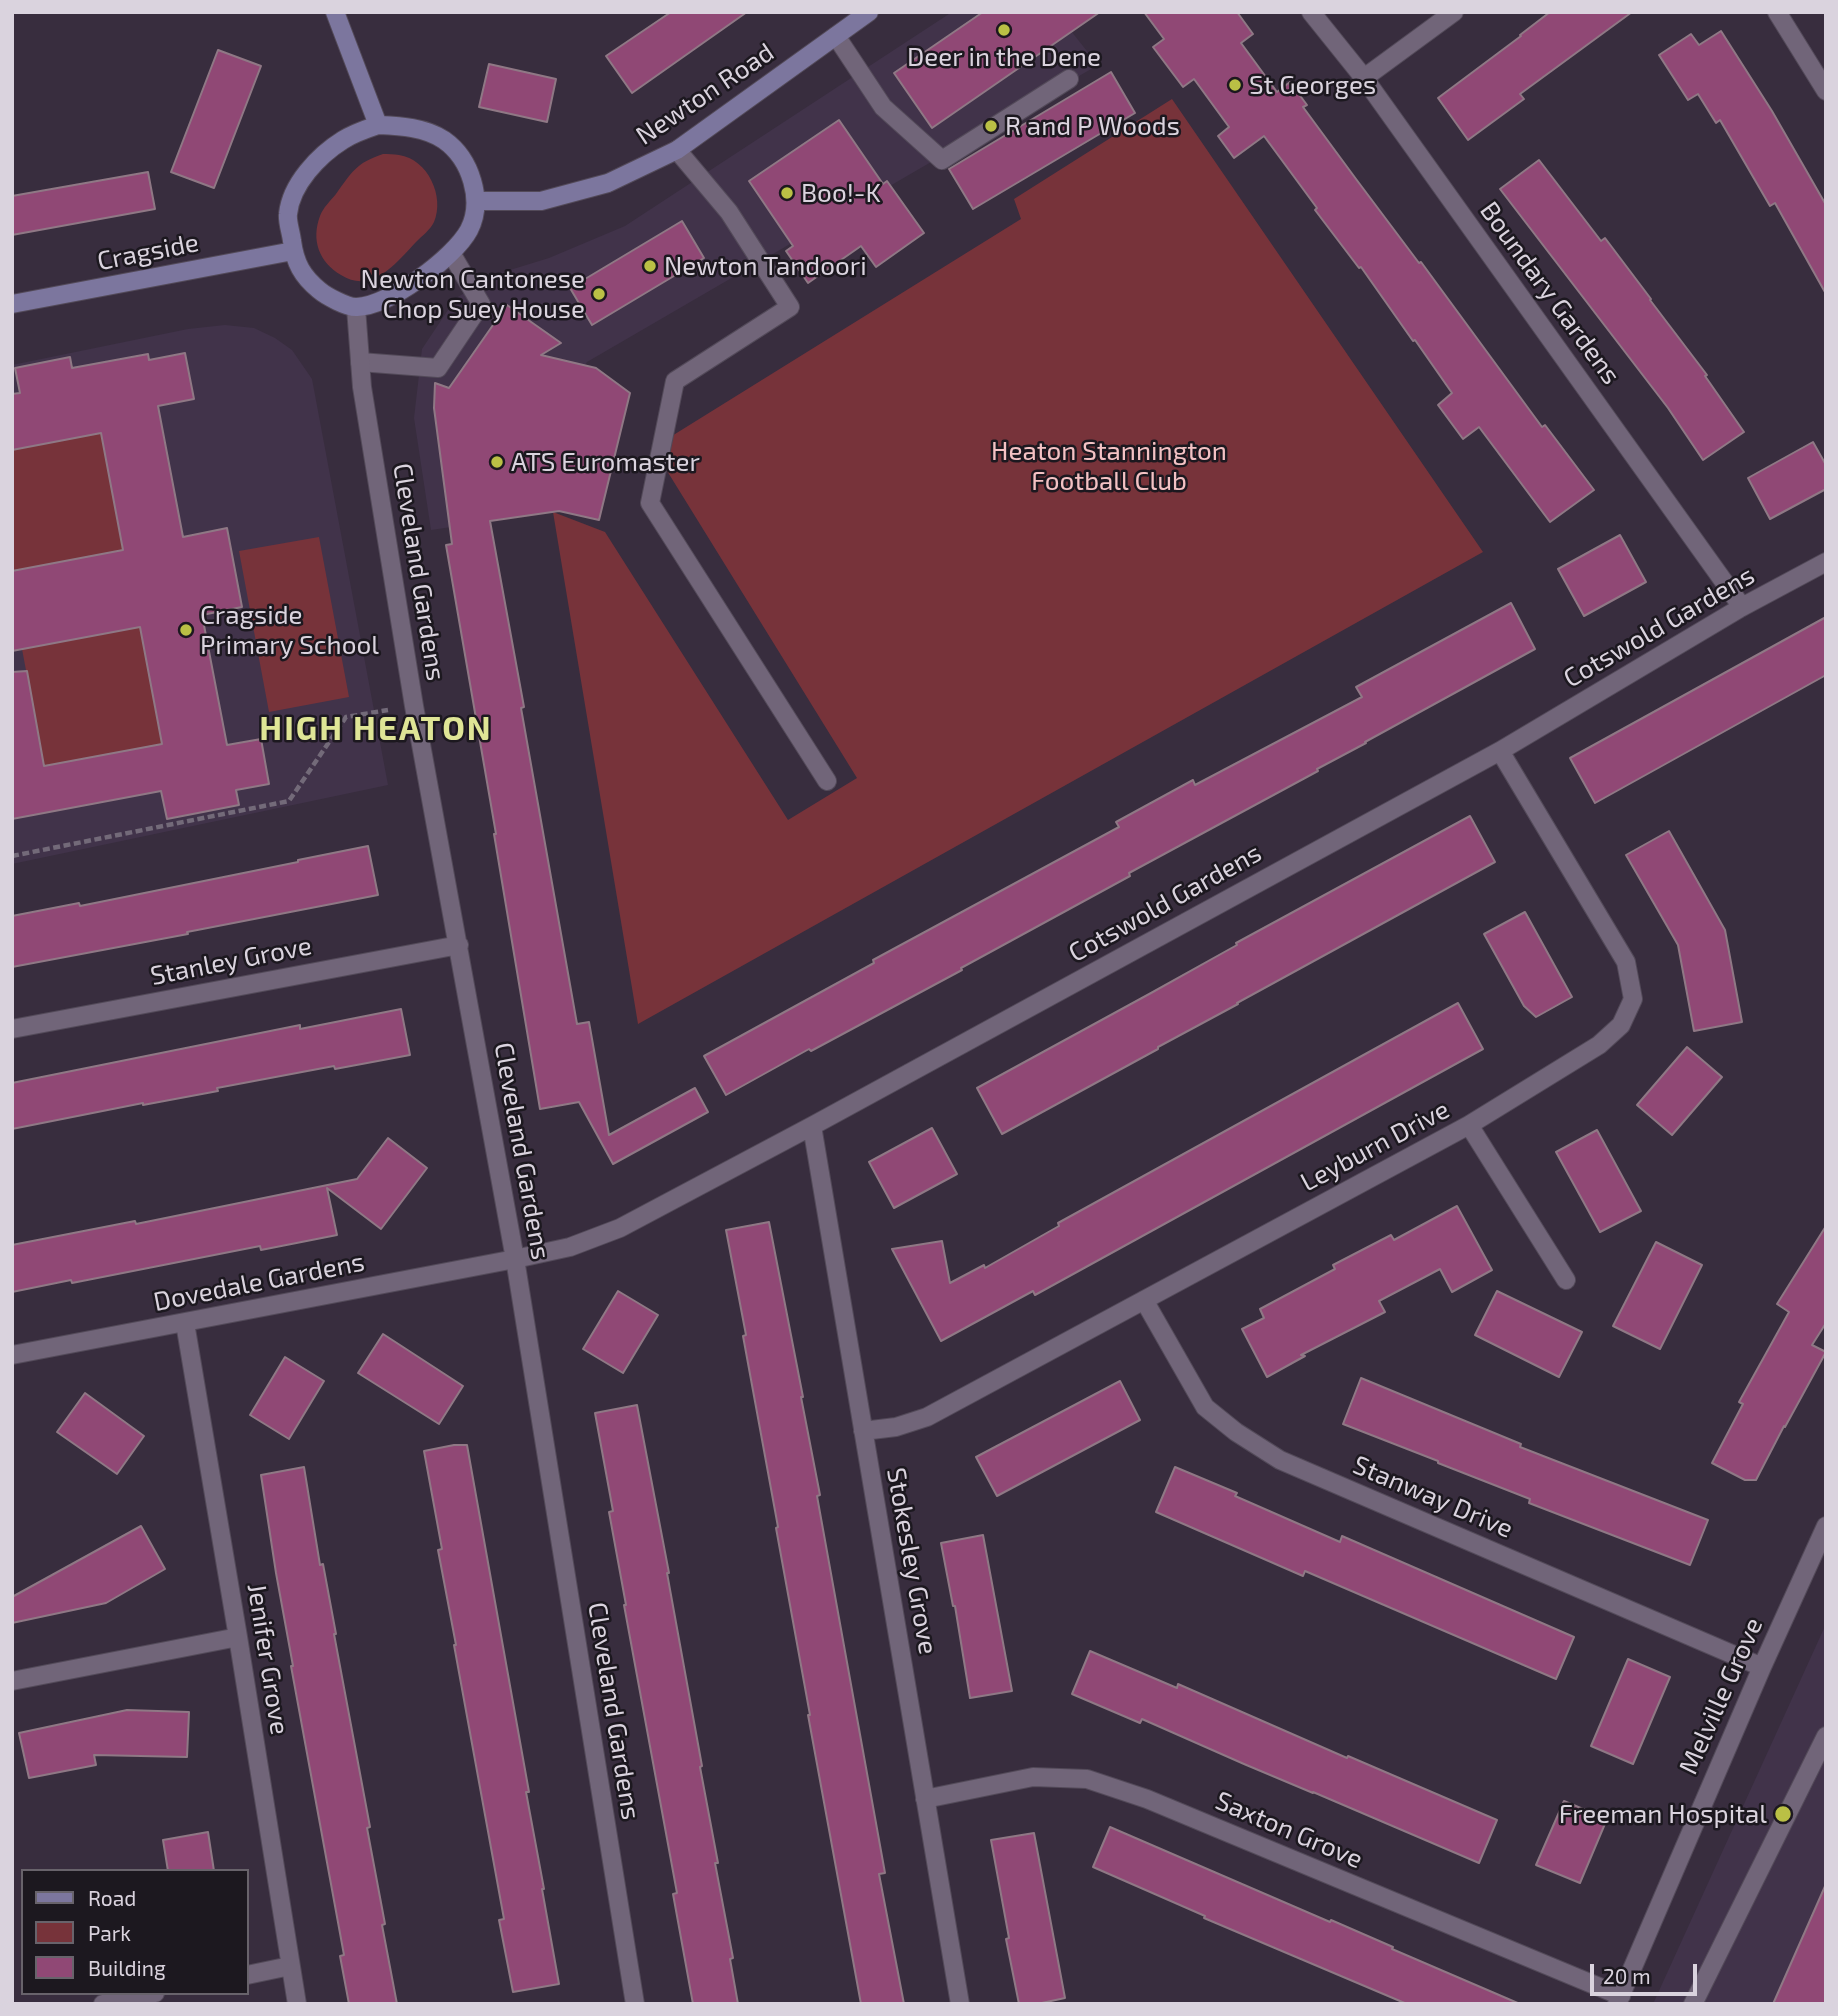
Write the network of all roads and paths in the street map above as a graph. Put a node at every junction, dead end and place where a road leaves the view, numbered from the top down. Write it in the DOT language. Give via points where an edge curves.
graph roads {
  1 [pos="335,12"];
  2 [pos="869,12"];
  3 [pos="1311,12"];
  4 [pos="1454,12"];
  5 [pos="1777,12"];
  6 [pos="836,36"];
  7 [pos="1364,78"];
  8 [pos="1069,79"];
  9 [pos="1826,91"];
  10 [pos="377,125"];
  11 [pos="677,150"];
  12 [pos="476,201"];
  13 [pos="293,251"];
  14 [pos="451,253"];
  15 [pos="12,304"];
  16 [pos="356,308"];
  17 [pos="360,362"];
  18 [pos="1826,562"];
  19 [pos="1742,607"];
  20 [pos="414,706"];
  21 [pos="1500,751"];
  22 [pos="827,781"];
  23 [pos="12,856"];
  24 [pos="459,944"];
  25 [pos="12,1029"];
  26 [pos="1469,1125"];
  27 [pos="812,1126"];
  28 [pos="516,1259"];
  29 [pos="1566,1280"];
  30 [pos="1144,1300"];
  31 [pos="185,1323"];
  32 [pos="12,1355"];
  33 [pos="863,1431"];
  34 [pos="1826,1526"];
  35 [pos="239,1637"];
  36 [pos="1762,1667"];
  37 [pos="12,1681"];
  38 [pos="1826,1736"];
  39 [pos="925,1799"];
  40 [pos="290,1966"];
  41 [pos="248,1975"];
  42 [pos="146,1995"];
  43 [pos="1619,2000"];
  44 [pos="103,2004"];
  45 [pos="297,2004"];
  46 [pos="635,2004"];
  47 [pos="960,2004"];
  48 [pos="1693,2004"];
  1 -- 10 [label="street"];
  2 -- 6 [label="street, Newton Road"];
  3 -- 7 [label="street, Boundary Gardens"];
  4 -- 7 [label="street"];
  5 -- 9 [label="street"];
  6 -- 8 [label="street" via="883,107 942,160"];
  6 -- 11 [label="street, Newton Road"];
  7 -- 19 [label="street, Boundary Gardens"];
  10 -- 12 [label="street" via="412,127 444,140 461,158 473,181"];
  10 -- 13 [label="street" via="344,139 320,158 295,188 288,215"];
  11 -- 12 [label="street, Newton Road" via="608,183 541,201"];
  11 -- 22 [label="street" via="729,212 790,307 675,381 650,503"];
  12 -- 14 [label="street" via="469,230"];
  13 -- 15 [label="street, Cragside"];
  13 -- 16 [label="street" via="304,278 326,296"];
  14 -- 16 [label="street" via="404,290"];
  14 -- 17 [label="street" via="481,304 438,368"];
  16 -- 17 [label="street, Cleveland Gardens"];
  17 -- 20 [label="street, Cleveland Gardens"];
  18 -- 19 [label="street, Cotswold Gardens"];
  19 -- 21 [label="street, Cotswold Gardens"];
  20 -- 23 [label="path" via="346,717 289,800"];
  20 -- 24 [label="street, Cleveland Gardens"];
  21 -- 26 [label="street, Leyburn Drive" via="1626,962 1633,999 1622,1025 1600,1045"];
  21 -- 27 [label="street, Cotswold Gardens"];
  24 -- 25 [label="street, Stanley Grove"];
  24 -- 28 [label="street, Cleveland Gardens"];
  26 -- 29 [label="street"];
  26 -- 30 [label="street, Leyburn Drive"];
  27 -- 28 [label="street, Cotswold Gardens" via="620,1228 569,1247"];
  27 -- 33 [label="street, Stokesley Grove"];
  28 -- 31 [label="street, Dovedale Gardens"];
  28 -- 46 [label="street, Cleveland Gardens"];
  30 -- 33 [label="street, Leyburn Drive" via="927,1417"];
  30 -- 36 [label="street, Stanway Drive" via="1205,1407 1280,1460"];
  31 -- 32 [label="street, Dovedale Gardens"];
  31 -- 35 [label="street, Jenifer Grove"];
  33 -- 39 [label="street, Stokesley Grove"];
  34 -- 36 [label="street, Melville Grove"];
  35 -- 37 [label="street"];
  35 -- 40 [label="street, Jenifer Grove"];
  36 -- 43 [label="street, Melville Grove"];
  38 -- 48 [label="street"];
  39 -- 43 [label="street, Saxton Grove" via="1033,1777 1087,1779 1147,1799"];
  39 -- 47 [label="street, Stokesley Grove"];
  40 -- 41 [label="street"];
  40 -- 45 [label="street, Jenifer Grove"];
  42 -- 44 [label="street"];
}
